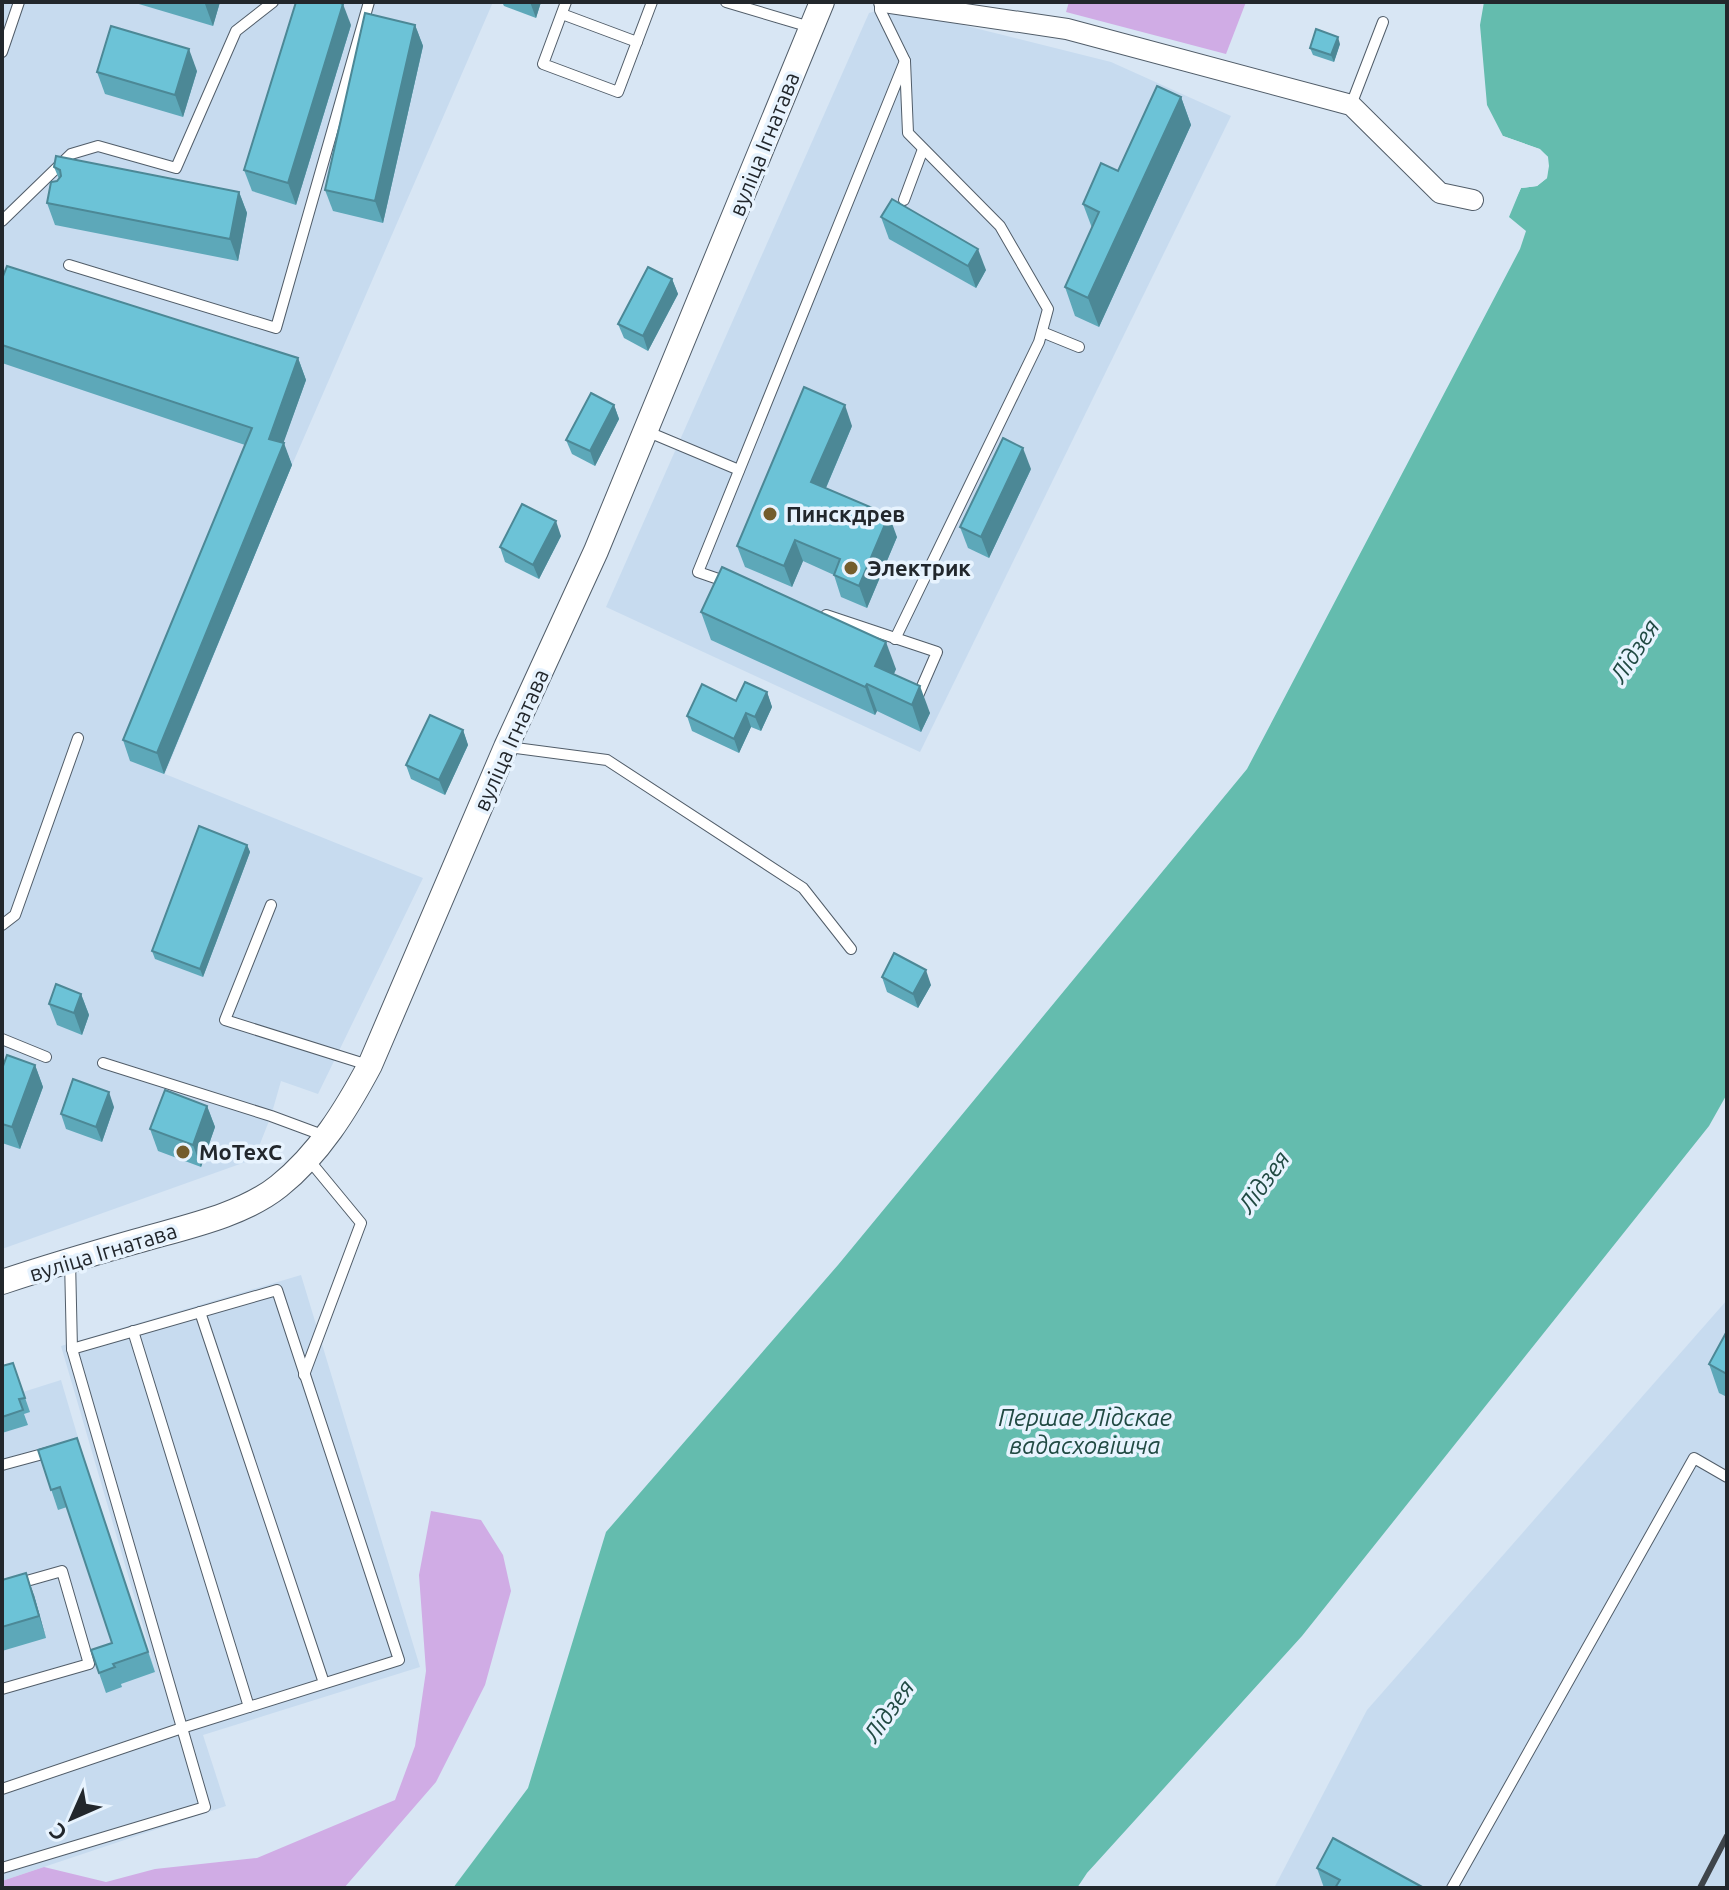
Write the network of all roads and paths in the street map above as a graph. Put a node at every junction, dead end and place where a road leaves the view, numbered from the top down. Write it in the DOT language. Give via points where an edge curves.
graph roads {
  1 [pos="19,2"];
  2 [pos="273,2"];
  3 [pos="369,2"];
  4 [pos="566,2"];
  5 [pos="652,2"];
  6 [pos="726,2"];
  7 [pos="822,2"];
  8 [pos="882,2"];
  9 [pos="562,14"];
  10 [pos="1383,22"];
  11 [pos="812,28"];
  12 [pos="637,42"];
  13 [pos="2,52"];
  14 [pos="905,61"];
  15 [pos="1351,105"];
  16 [pos="923,149"];
  17 [pos="30,194"];
  18 [pos="46,195"];
  19 [pos="904,200"];
  20 [pos="1473,200"];
  21 [pos="2,221"];
  22 [pos="69,265"];
  23 [pos="1042,332"];
  24 [pos="1079,347"];
  25 [pos="646,431"];
  26 [pos="739,470"];
  27 [pos="744,588"];
  28 [pos="819,613"];
  29 [pos="895,639"];
  30 [pos="917,698"];
  31 [pos="78,738"];
  32 [pos="506,747"];
  33 [pos="271,905"];
  34 [pos="2,925"];
  35 [pos="851,949"];
  36 [pos="2,1039"];
  37 [pos="46,1057"];
  38 [pos="103,1063"];
  39 [pos="370,1065"];
  40 [pos="327,1137"];
  41 [pos="308,1158"];
  42 [pos="70,1260"];
  43 [pos="2,1282"];
  44 [pos="200,1312"];
  45 [pos="133,1331"];
  46 [pos="72,1349"];
  47 [pos="304,1375"];
  48 [pos="61,1449"];
  49 [pos="2,1465"];
  50 [pos="1727,1477"];
  51 [pos="2,1588"];
  52 [pos="324,1683"];
  53 [pos="2,1689"];
  54 [pos="249,1707"];
  55 [pos="182,1728"];
  56 [pos="2,1789"];
  57 [pos="2,1868"];
  58 [pos="1452,1888"];
  1 -- 13 [label="lane"];
  2 -- 17 [label="lane" via="236,31 176,168 98,146 71,154"];
  3 -- 22 [label="lane" via="276,328"];
  4 -- 9 [label="lane"];
  5 -- 12 [label="lane"];
  6 -- 11 [label="lane"];
  7 -- 11 [label="street, вуліца Ігнатава"];
  8 -- 14 [label="lane" via="880,10"];
  8 -- 15 [label="street" via="1067,29"];
  9 -- 12 [label="lane"];
  9 -- 12 [label="lane" via="543,64 605,88 618,92"];
  10 -- 15 [label="lane"];
  11 -- 25 [label="street, вуліца Ігнатава"];
  14 -- 16 [label="lane" via="908,133"];
  14 -- 26 [label="lane"];
  15 -- 20 [label="street" via="1440,193"];
  16 -- 19 [label="lane"];
  16 -- 23 [label="lane" via="1000,226 1048,309"];
  17 -- 18 [label="lane"];
  17 -- 21 [label="lane"];
  23 -- 24 [label="lane"];
  23 -- 29 [label="lane"];
  25 -- 26 [label="lane"];
  25 -- 32 [label="street, вуліца Ігнатава"];
  26 -- 27 [label="lane" via="698,572"];
  28 -- 29 [label="lane"];
  29 -- 30 [label="lane" via="937,652"];
  31 -- 34 [label="lane" via="15,915"];
  32 -- 35 [label="lane" via="607,760 803,888"];
  32 -- 39 [label="street, вуліца Ігнатава"];
  33 -- 39 [label="lane" via="225,1020"];
  36 -- 37 [label="lane"];
  38 -- 40 [label="lane"];
  39 -- 40 [label="street, вуліца Ігнатава"];
  40 -- 41 [label="street, вуліца Ігнатава"];
  41 -- 42 [label="street, вуліца Ігнатава" via="277,1188 223,1216"];
  41 -- 47 [label="lane" via="361,1223"];
  42 -- 43 [label="street, вуліца Ігнатава"];
  42 -- 46 [label="lane"];
  44 -- 45 [label="lane"];
  44 -- 47 [label="lane" via="277,1290"];
  44 -- 52 [label="lane"];
  45 -- 46 [label="lane"];
  45 -- 54 [label="lane"];
  46 -- 55 [label="lane"];
  47 -- 52 [label="lane" via="399,1660"];
  48 -- 49 [label="lane"];
  50 -- 58 [label="lane" via="1694,1458"];
  51 -- 53 [label="lane" via="62,1571 89,1664"];
  52 -- 54 [label="lane"];
  54 -- 55 [label="lane"];
  55 -- 56 [label="lane"];
  55 -- 57 [label="lane" via="205,1807"];
}
